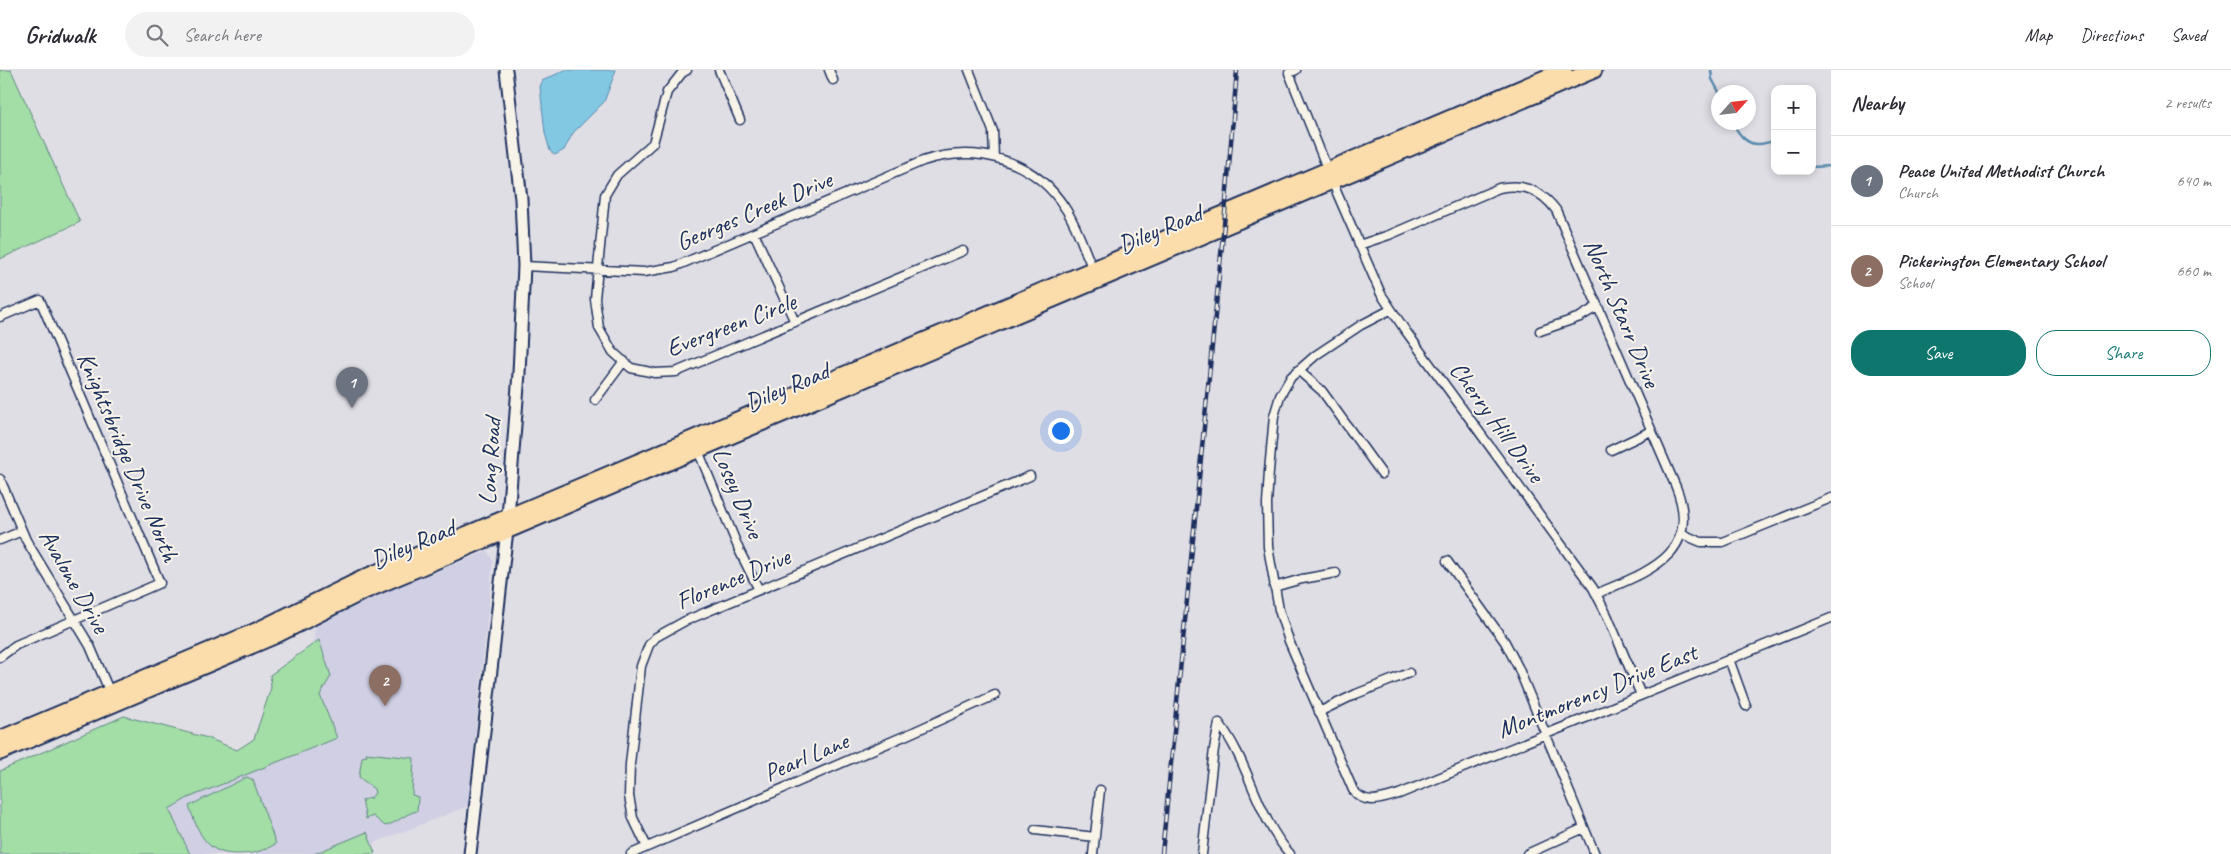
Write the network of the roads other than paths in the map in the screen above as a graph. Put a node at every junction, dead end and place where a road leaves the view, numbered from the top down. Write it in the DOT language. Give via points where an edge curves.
graph roads {
  1 [pos="506,70"];
  2 [pos="688,70"];
  3 [pos="719,70"];
  4 [pos="829,70"];
  5 [pos="969,70"];
  6 [pos="1296,70"];
  7 [pos="1564,70"];
  8 [pos="1594,70"];
  9 [pos="833,80"];
  10 [pos="740,120"];
  11 [pos="994,156"];
  12 [pos="1331,176"];
  13 [pos="754,232"];
  14 [pos="1359,244"];
  15 [pos="963,251"];
  16 [pos="524,266"];
  17 [pos="598,271"];
  18 [pos="1096,276"];
  19 [pos="1598,306"];
  20 [pos="1390,310"];
  21 [pos="0,317"];
  22 [pos="795,322"];
  23 [pos="1540,331"];
  24 [pos="624,361"];
  25 [pos="1298,370"];
  26 [pos="595,400"];
  27 [pos="1651,431"];
  28 [pos="696,444"];
  29 [pos="1611,450"];
  30 [pos="1382,474"];
  31 [pos="1030,476"];
  32 [pos="0,479"];
  33 [pos="1831,498"];
  34 [pos="507,524"];
  35 [pos="22,531"];
  36 [pos="1682,534"];
  37 [pos="0,540"];
  38 [pos="1447,561"];
  39 [pos="1336,573"];
  40 [pos="1274,587"];
  41 [pos="759,590"];
  42 [pos="1596,594"];
  43 [pos="1831,618"];
  44 [pos="74,620"];
  45 [pos="0,657"];
  46 [pos="1729,659"];
  47 [pos="1409,673"];
  48 [pos="995,694"];
  49 [pos="1641,695"];
  50 [pos="112,698"];
  51 [pos="1746,706"];
  52 [pos="1319,712"];
  53 [pos="1546,734"];
  54 [pos="0,739"];
  55 [pos="0,752"];
  56 [pos="1100,790"];
  57 [pos="1584,828"];
  58 [pos="1035,830"];
  59 [pos="1095,836"];
  60 [pos="647,848"];
  61 [pos="470,854"];
  62 [pos="631,854"];
  63 [pos="1093,854"];
  64 [pos="1202,854"];
  65 [pos="1290,854"];
  66 [pos="1527,854"];
  67 [pos="1595,854"];
  1 -- 16 [label="main road, Long Road" via="521,200"];
  2 -- 17 [label="street, Evergreen Circle" via="667,92 653,143 616,175 605,196"];
  3 -- 10 [label="street"];
  4 -- 9 [label="street"];
  5 -- 11 [label="street" via="993,131"];
  6 -- 12 [label="street, Cherry Hill Drive" via="1289,73"];
  7 -- 12 [label="highway, Diley Road"];
  8 -- 12 [label="highway, Diley Road"];
  11 -- 13 [label="street, Georges Creek Drive" via="965,153 936,157"];
  11 -- 18 [label="street" via="1030,173 1049,188 1066,209"];
  12 -- 14 [label="street, Cherry Hill Drive"];
  12 -- 18 [label="highway, Diley Road"];
  13 -- 17 [label="street, Georges Creek Drive" via="674,267 644,272"];
  13 -- 22 [label="street"];
  14 -- 19 [label="street, North Starr Drive" via="1389,235 1499,188 1528,188 1541,194 1556,210"];
  14 -- 20 [label="street, Cherry Hill Drive"];
  15 -- 22 [label="street, Evergreen Circle"];
  16 -- 17 [label="street, Georges Creek Drive"];
  16 -- 34 [label="main road, Long Road"];
  17 -- 24 [label="street, Evergreen Circle" via="595,299 599,328 613,352"];
  18 -- 28 [label="highway, Diley Road"];
  19 -- 23 [label="street" via="1580,317"];
  19 -- 27 [label="street, North Starr Drive"];
  20 -- 25 [label="street" via="1361,325"];
  20 -- 42 [label="street, Cherry Hill Drive"];
  21 -- 44 [label="street, Knightsbridge Drive North" via="40,300 160,583"];
  22 -- 24 [label="street, Evergreen Circle" via="676,372 655,373 631,368"];
  24 -- 26 [label="street"];
  25 -- 30 [label="street" via="1322,391"];
  25 -- 40 [label="street" via="1283,391 1273,422 1266,525"];
  27 -- 29 [label="street"];
  27 -- 36 [label="street, North Starr Drive" via="1680,497 1684,518"];
  28 -- 34 [label="highway, Diley Road"];
  28 -- 41 [label="street, Losey Drive"];
  31 -- 41 [label="street, Florence Drive"];
  32 -- 35 [label="street, Avalone Drive"];
  33 -- 36 [label="street" via="1723,542 1701,542"];
  34 -- 50 [label="highway, Diley Road" via="264,640"];
  34 -- 61 [label="main road, Long Road"];
  35 -- 37 [label="street"];
  35 -- 44 [label="street, Avalone Drive"];
  36 -- 42 [label="street" via="1676,547 1658,564"];
  38 -- 53 [label="street" via="1505,642"];
  39 -- 40 [label="street"];
  40 -- 52 [label="street" via="1286,633"];
  41 -- 60 [label="street, Florence Drive" via="665,631 656,637 644,655 629,785 633,818"];
  42 -- 49 [label="street, Cherry Hill Drive"];
  43 -- 46 [label="street, Montmorency Drive East"];
  44 -- 45 [label="street" via="16,645"];
  44 -- 50 [label="street, Avalone Drive" via="90,646"];
  46 -- 49 [label="street, Montmorency Drive East"];
  46 -- 51 [label="street"];
  47 -- 52 [label="street"];
  48 -- 60 [label="street, Pearl Lane"];
  49 -- 53 [label="street, Montmorency Drive East"];
  50 -- 54 [label="highway, Diley Road"];
  50 -- 55 [label="highway, Diley Road"];
  52 -- 53 [label="street, Montmorency Drive East" via="1353,790 1364,800 1399,794"];
  53 -- 57 [label="street"];
  56 -- 59 [label="street"];
  57 -- 66 [label="street"];
  57 -- 67 [label="street"];
  58 -- 59 [label="street"];
  59 -- 63 [label="street"];
  60 -- 62 [label="street, Pearl Lane"];
  64 -- 65 [label="street" via="1219,723 1237,751 1263,814"];
}
